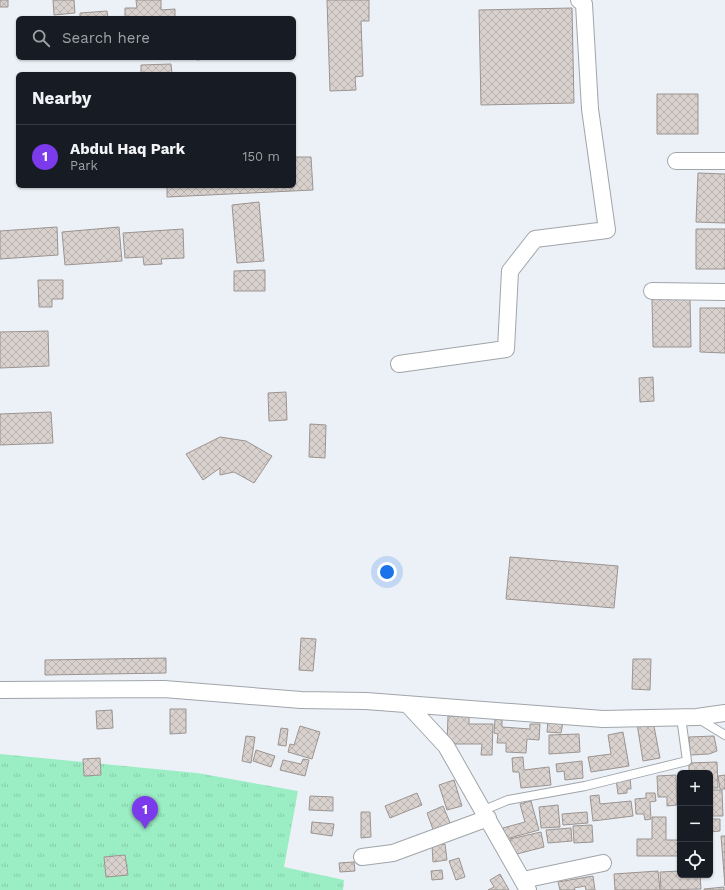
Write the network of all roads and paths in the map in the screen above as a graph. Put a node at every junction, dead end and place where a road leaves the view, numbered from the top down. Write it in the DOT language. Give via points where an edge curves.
graph roads {
  1 [pos="578,0"];
  2 [pos="725,161"];
  3 [pos="676,162"];
  4 [pos="652,291"];
  5 [pos="725,292"];
  6 [pos="398,364"];
  7 [pos="0,690"];
  8 [pos="408,704"];
  9 [pos="725,713"];
  10 [pos="697,717"];
  11 [pos="681,718"];
  12 [pos="725,735"];
  13 [pos="486,814"];
  14 [pos="362,857"];
  15 [pos="603,863"];
  16 [pos="526,885"];
  1 -- 6 [label="street" via="584,4 590,108 607,230 535,239 510,271 506,349"];
  2 -- 3 [label="street"];
  4 -- 5 [label="street"];
  7 -- 8 [label="street" via="164,689 301,700"];
  8 -- 11 [label="street" via="603,718"];
  8 -- 13 [label="street" via="446,746"];
  9 -- 10 [label="street"];
  10 -- 11 [label="street"];
  10 -- 12 [label="lane"];
  11 -- 13 [label="lane" via="687,760 585,786 508,800"];
  13 -- 14 [label="street" via="393,853"];
  13 -- 16 [label="street"];
  15 -- 16 [label="street"];
}
